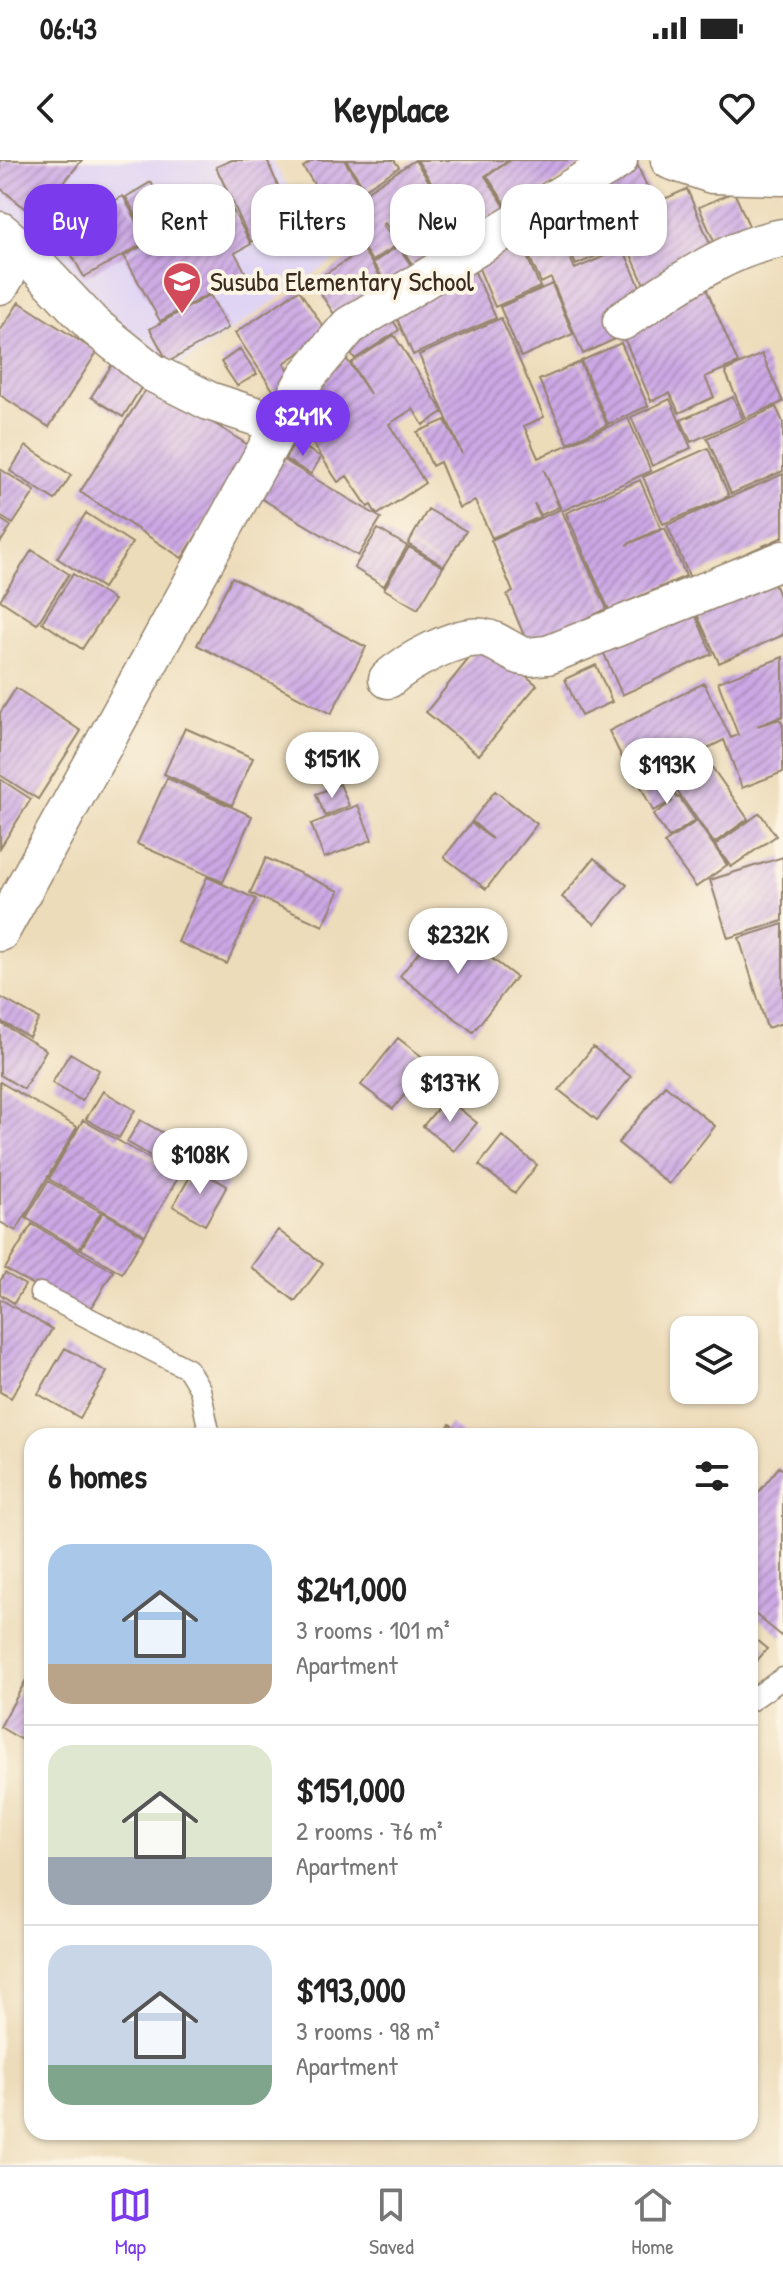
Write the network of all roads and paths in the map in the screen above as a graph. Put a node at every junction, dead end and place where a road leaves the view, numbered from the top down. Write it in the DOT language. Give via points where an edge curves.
graph roads {
  1 [pos="618,160"];
  2 [pos="670,160"];
  3 [pos="783,176"];
  4 [pos="783,238"];
  5 [pos="10,240"];
  6 [pos="0,285"];
  7 [pos="622,321"];
  8 [pos="282,425"];
  9 [pos="783,560"];
  10 [pos="388,679"];
  11 [pos="0,932"];
  12 [pos="40,1293"];
  13 [pos="208,1428"];
  14 [pos="783,1678"];
  15 [pos="758,1695"];
  1 -- 8 [label="street" via="349,326 307,376"];
  2 -- 3 [label="street" via="712,174"];
  4 -- 7 [label="street" via="730,254"];
  5 -- 6 [label="street"];
  5 -- 8 [label="street" via="93,325 153,373 209,401"];
  8 -- 11 [label="street"];
  9 -- 10 [label="street" via="548,655 524,656 481,637 457,642"];
  12 -- 13 [label="lane" via="188,1369 200,1389"];
  14 -- 15 [label="lane"];
}
